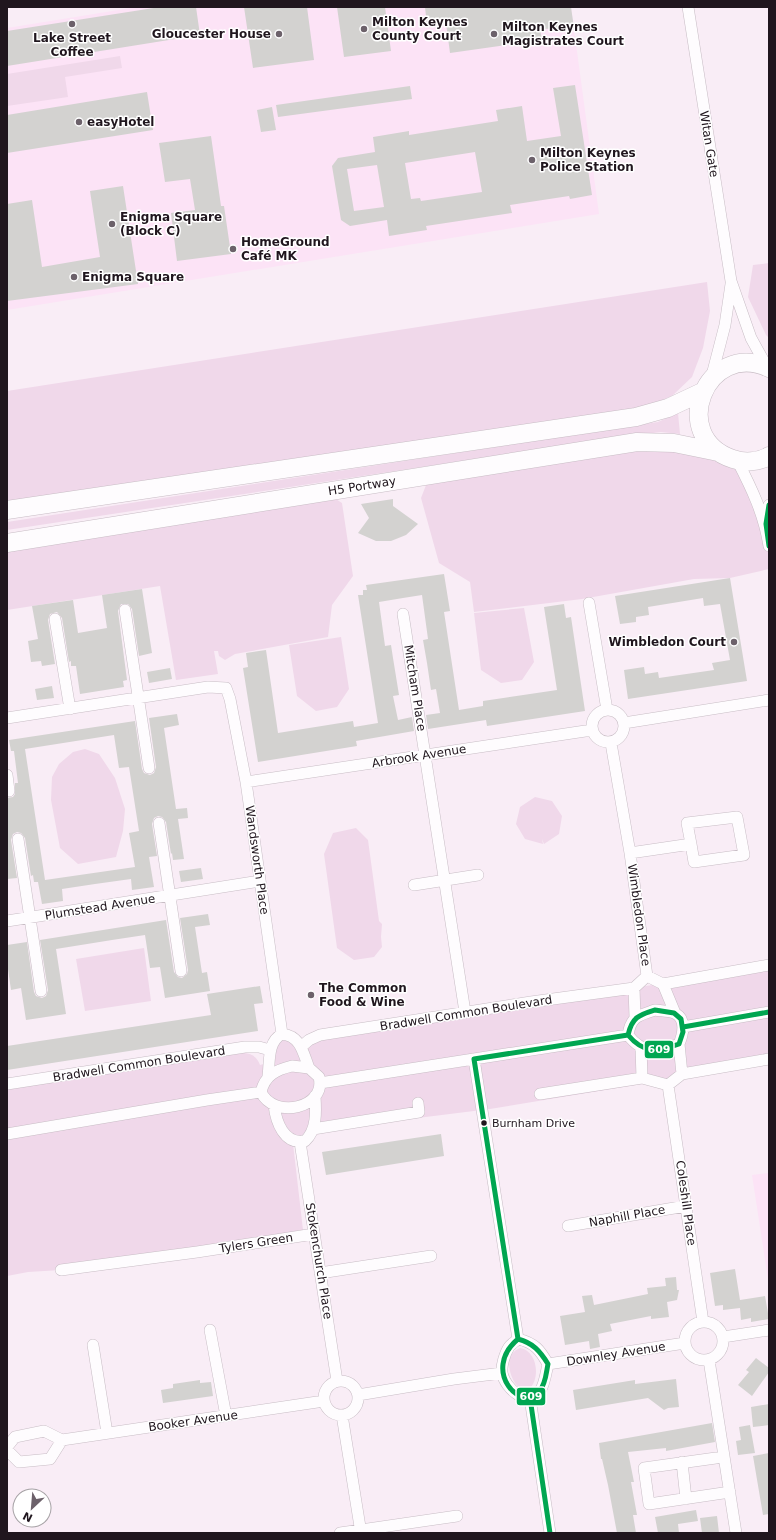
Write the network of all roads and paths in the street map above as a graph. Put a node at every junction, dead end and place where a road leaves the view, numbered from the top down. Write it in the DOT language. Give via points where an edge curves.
graph roads {
  1 [pos="688,7"];
  2 [pos="731,281"];
  3 [pos="768,367"];
  4 [pos="707,385"];
  5 [pos="718,452"];
  6 [pos="769,456"];
  7 [pos="737,460"];
  8 [pos="769,505"];
  9 [pos="7,510"];
  10 [pos="766,524"];
  11 [pos="7,543"];
  12 [pos="769,546"];
  13 [pos="589,603"];
  14 [pos="125,610"];
  15 [pos="403,614"];
  16 [pos="55,619"];
  17 [pos="138,698"];
  18 [pos="769,700"];
  19 [pos="70,709"];
  20 [pos="607,710"];
  21 [pos="7,718"];
  22 [pos="624,723"];
  23 [pos="592,730"];
  24 [pos="611,743"];
  25 [pos="426,755"];
  26 [pos="149,768"];
  27 [pos="7,775"];
  28 [pos="246,782"];
  29 [pos="9,791"];
  30 [pos="159,823"];
  31 [pos="18,839"];
  32 [pos="690,844"];
  33 [pos="630,853"];
  34 [pos="478,875"];
  35 [pos="445,880"];
  36 [pos="260,881"];
  37 [pos="414,885"];
  38 [pos="170,896"];
  39 [pos="30,918"];
  40 [pos="7,921"];
  41 [pos="769,965"];
  42 [pos="181,971"];
  43 [pos="647,976"];
  44 [pos="663,984"];
  45 [pos="634,988"];
  46 [pos="41,991"];
  47 [pos="465,1012"];
  48 [pos="769,1012"];
  49 [pos="675,1013"];
  50 [pos="635,1017"];
  51 [pos="684,1027"];
  52 [pos="282,1034"];
  53 [pos="628,1035"];
  54 [pos="679,1044"];
  55 [pos="301,1047"];
  56 [pos="641,1047"];
  57 [pos="270,1050"];
  58 [pos="474,1059"];
  59 [pos="769,1059"];
  60 [pos="309,1068"];
  61 [pos="682,1074"];
  62 [pos="268,1076"];
  63 [pos="642,1078"];
  64 [pos="320,1083"];
  65 [pos="7,1084"];
  66 [pos="668,1085"];
  67 [pos="261,1092"];
  68 [pos="540,1094"];
  69 [pos="315,1096"];
  70 [pos="418,1103"];
  71 [pos="274,1105"];
  72 [pos="313,1129"];
  73 [pos="7,1134"];
  74 [pos="300,1142"];
  75 [pos="686,1206"];
  76 [pos="568,1226"];
  77 [pos="314,1234"];
  78 [pos="431,1256"];
  79 [pos="61,1270"];
  80 [pos="320,1273"];
  81 [pos="703,1322"];
  82 [pos="210,1330"];
  83 [pos="769,1330"];
  84 [pos="723,1337"];
  85 [pos="518,1339"];
  86 [pos="685,1343"];
  87 [pos="93,1345"];
  88 [pos="710,1360"];
  89 [pos="548,1364"];
  90 [pos="502,1373"];
  91 [pos="337,1381"];
  92 [pos="358,1395"];
  93 [pos="530,1398"];
  94 [pos="324,1401"];
  95 [pos="342,1415"];
  96 [pos="226,1416"];
  97 [pos="106,1434"];
  98 [pos="62,1440"];
  99 [pos="7,1448"];
  100 [pos="723,1456"];
  101 [pos="682,1462"];
  102 [pos="730,1492"];
  103 [pos="686,1499"];
  104 [pos="457,1516"];
  105 [pos="361,1532"];
  106 [pos="340,1533"];
  107 [pos="550,1533"];
  108 [pos="736,1533"];
  1 -- 2 [label="street, Witan Gate"];
  2 -- 3 [label="street, Witan Gate" via="751,338"];
  2 -- 4 [label="street, Witan Gate" via="725,325"];
  3 -- 4 [label="main road" via="752,363 737,364 723,369"];
  4 -- 5 [label="main road" via="698,408 700,424 706,440"];
  4 -- 9 [label="main road" via="668,408 636,417"];
  5 -- 7 [label="main road"];
  5 -- 11 [label="main road, H5 Portway" via="674,443 637,442"];
  6 -- 7 [label="main road" via="752,461"];
  7 -- 10 [label="street" via="753,489"];
  8 -- 10 [label="street"];
  10 -- 12 [label="street"];
  13 -- 20 [label="street"];
  14 -- 17 [label="street"];
  15 -- 25 [label="street, Mitcham Place"];
  16 -- 19 [label="street"];
  17 -- 19 [label="street"];
  17 -- 26 [label="street"];
  17 -- 28 [label="street, Wandsworth Place" via="208,687 226,688"];
  18 -- 22 [label="street"];
  19 -- 21 [label="street"];
  20 -- 22 [label="street" via="618,714"];
  20 -- 23 [label="street" via="595,716"];
  22 -- 24 [label="street" via="622,735"];
  23 -- 24 [label="street" via="602,742"];
  23 -- 25 [label="street, Arbrook Avenue"];
  24 -- 33 [label="street, Wimbledon Place"];
  25 -- 28 [label="street, Arbrook Avenue"];
  25 -- 35 [label="street, Mitcham Place"];
  27 -- 29 [label="street"];
  28 -- 36 [label="street, Wandsworth Place"];
  30 -- 38 [label="street, Plumstead Avenue"];
  31 -- 39 [label="street, Plumstead Avenue"];
  32 -- 32 [label="street" via="687,823 737,817 744,855 694,862"];
  32 -- 33 [label="street, Wimbledon Place"];
  33 -- 43 [label="street, Wimbledon Place"];
  34 -- 35 [label="street"];
  35 -- 37 [label="street"];
  35 -- 47 [label="street, Mitcham Place"];
  36 -- 38 [label="street, Plumstead Avenue"];
  36 -- 52 [label="street, Wandsworth Place"];
  38 -- 39 [label="street, Plumstead Avenue"];
  38 -- 42 [label="street, Plumstead Avenue"];
  39 -- 40 [label="street, Plumstead Avenue"];
  39 -- 46 [label="street, Plumstead Avenue"];
  41 -- 44 [label="street"];
  43 -- 44 [label="street"];
  43 -- 45 [label="street"];
  44 -- 49 [label="street"];
  45 -- 47 [label="street, Bradwell Common Boulevard"];
  45 -- 50 [label="street"];
  47 -- 55 [label="street, Bradwell Common Boulevard" via="320,1035"];
  48 -- 51 [label="street"];
  49 -- 50 [label="street" via="655,1010"];
  49 -- 51 [label="street" via="682,1020"];
  50 -- 53 [label="street"];
  51 -- 54 [label="street"];
  52 -- 55 [label="street" via="292,1036"];
  52 -- 57 [label="street" via="275,1039"];
  53 -- 56 [label="street" via="633,1043"];
  53 -- 58 [label="street"];
  54 -- 56 [label="street" via="652,1051"];
  54 -- 61 [label="street"];
  55 -- 60 [label="street"];
  56 -- 63 [label="street"];
  57 -- 62 [label="street"];
  57 -- 65 [label="street, Bradwell Common Boulevard" via="245,1047"];
  58 -- 64 [label="street"];
  58 -- 85 [label="street"];
  59 -- 61 [label="street"];
  60 -- 62 [label="street" via="292,1066"];
  60 -- 64 [label="street" via="319,1077"];
  61 -- 66 [label="street"];
  62 -- 67 [label="street"];
  63 -- 66 [label="street"];
  63 -- 68 [label="street"];
  64 -- 69 [label="street"];
  66 -- 75 [label="street, Coleshill Place"];
  67 -- 71 [label="street"];
  67 -- 73 [label="street"];
  69 -- 71 [label="street" via="298,1107 281,1108"];
  69 -- 72 [label="street"];
  70 -- 72 [label="street" via="419,1112"];
  71 -- 74 [label="street" via="275,1115 285,1135"];
  72 -- 74 [label="street" via="307,1139"];
  74 -- 77 [label="street, Stokenchurch Place"];
  75 -- 76 [label="street, Naphill Place"];
  75 -- 81 [label="street, Coleshill Place"];
  77 -- 79 [label="street, Tylers Green"];
  77 -- 80 [label="street, Stokenchurch Place"];
  78 -- 80 [label="street"];
  80 -- 91 [label="street, Stokenchurch Place"];
  81 -- 84 [label="street" via="716,1326"];
  81 -- 86 [label="street" via="691,1327"];
  82 -- 96 [label="street"];
  83 -- 84 [label="street"];
  84 -- 88 [label="street" via="721,1350"];
  85 -- 89 [label="street" via="529,1341 540,1350"];
  85 -- 90 [label="street" via="509,1346"];
  86 -- 88 [label="street" via="687,1350 696,1359"];
  86 -- 89 [label="street, Downley Avenue"];
  87 -- 97 [label="street"];
  88 -- 100 [label="street"];
  89 -- 93 [label="street" via="541,1390"];
  90 -- 92 [label="street"];
  90 -- 93 [label="street" via="512,1391 523,1398"];
  91 -- 92 [label="street" via="353,1385"];
  91 -- 94 [label="street" via="332,1382 325,1390"];
  92 -- 95 [label="street" via="356,1406"];
  93 -- 107 [label="street"];
  94 -- 95 [label="street" via="332,1413"];
  94 -- 96 [label="street, Booker Avenue"];
  95 -- 105 [label="street"];
  96 -- 97 [label="street, Booker Avenue"];
  97 -- 98 [label="street, Booker Avenue"];
  98 -- 99 [label="street" via="44,1431 15,1437"];
  98 -- 99 [label="street" via="50,1459 19,1462"];
  100 -- 101 [label="street"];
  100 -- 102 [label="street"];
  101 -- 103 [label="street"];
  101 -- 103 [label="street" via="644,1468 649,1504"];
  102 -- 103 [label="street"];
  102 -- 108 [label="street"];
  104 -- 105 [label="street"];
  105 -- 106 [label="street"];
}
